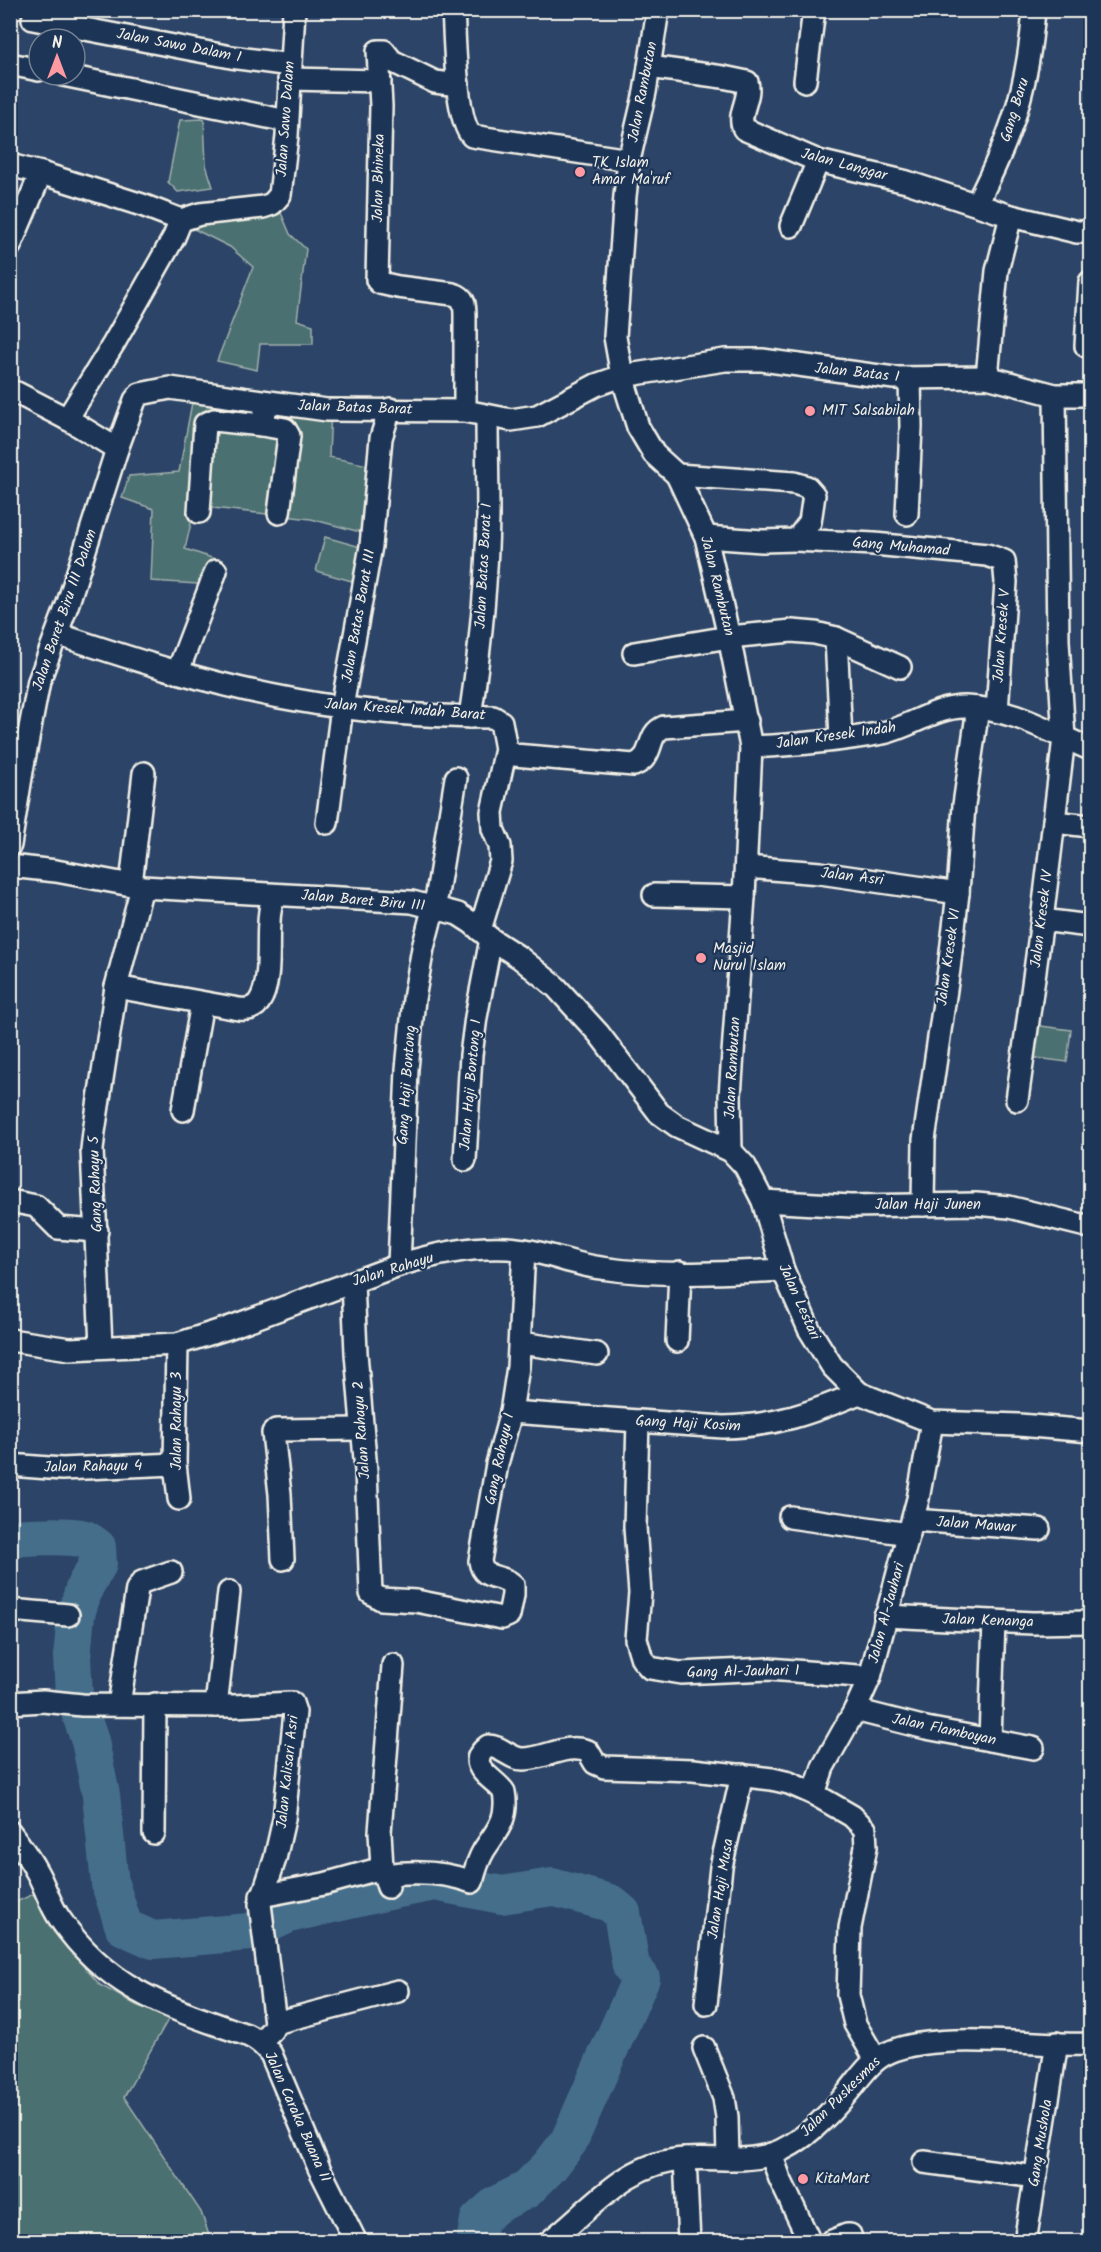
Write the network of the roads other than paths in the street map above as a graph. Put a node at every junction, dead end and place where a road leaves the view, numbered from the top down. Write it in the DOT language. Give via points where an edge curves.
graph roads {
  1 [pos="294,10"];
  2 [pos="453,10"];
  3 [pos="658,10"];
  4 [pos="814,10"];
  5 [pos="1034,10"];
  6 [pos="33,20"];
  7 [pos="10,64"];
  8 [pos="649,67"];
  9 [pos="27,68"];
  10 [pos="289,72"];
  11 [pos="87,80"];
  12 [pos="380,81"];
  13 [pos="805,81"];
  14 [pos="458,85"];
  15 [pos="287,121"];
  16 [pos="629,160"];
  17 [pos="818,161"];
  18 [pos="10,165"];
  19 [pos="41,173"];
  20 [pos="978,203"];
  21 [pos="1011,216"];
  22 [pos="181,220"];
  23 [pos="791,226"];
  24 [pos="1090,232"];
  25 [pos="10,246"];
  26 [pos="1090,282"];
  27 [pos="1086,346"];
  28 [pos="622,376"];
  29 [pos="987,377"];
  30 [pos="910,378"];
  31 [pos="10,392"];
  32 [pos="1055,395"];
  33 [pos="1090,395"];
  34 [pos="265,402"];
  35 [pos="390,409"];
  36 [pos="465,411"];
  37 [pos="487,416"];
  38 [pos="67,419"];
  39 [pos="262,425"];
  40 [pos="117,449"];
  41 [pos="677,475"];
  42 [pos="199,512"];
  43 [pos="279,513"];
  44 [pos="907,514"];
  45 [pos="706,537"];
  46 [pos="796,540"];
  47 [pos="1004,561"];
  48 [pos="216,571"];
  49 [pos="57,634"];
  50 [pos="729,637"];
  51 [pos="836,638"];
  52 [pos="634,653"];
  53 [pos="900,667"];
  54 [pos="178,671"];
  55 [pos="342,707"];
  56 [pos="988,710"];
  57 [pos="470,717"];
  58 [pos="747,722"];
  59 [pos="841,738"];
  60 [pos="1064,738"];
  61 [pos="751,747"];
  62 [pos="506,748"];
  63 [pos="1090,749"];
  64 [pos="144,773"];
  65 [pos="456,778"];
  66 [pos="327,822"];
  67 [pos="1054,822"];
  68 [pos="1090,826"];
  69 [pos="10,845"];
  70 [pos="10,866"];
  71 [pos="746,867"];
  72 [pos="137,886"];
  73 [pos="958,893"];
  74 [pos="273,895"];
  75 [pos="654,895"];
  76 [pos="744,897"];
  77 [pos="435,907"];
  78 [pos="1042,920"];
  79 [pos="1090,926"];
  80 [pos="486,934"];
  81 [pos="116,987"];
  82 [pos="202,1003"];
  83 [pos="1017,1100"];
  84 [pos="183,1110"];
  85 [pos="730,1151"];
  86 [pos="465,1160"];
  87 [pos="763,1201"];
  88 [pos="10,1202"];
  89 [pos="923,1205"];
  90 [pos="1090,1227"];
  91 [pos="97,1231"];
  92 [pos="524,1250"];
  93 [pos="399,1265"];
  94 [pos="783,1270"];
  95 [pos="680,1272"];
  96 [pos="353,1282"];
  97 [pos="677,1341"];
  98 [pos="520,1343"];
  99 [pos="177,1344"];
  100 [pos="101,1346"];
  101 [pos="12,1347"];
  102 [pos="597,1354"];
  103 [pos="860,1392"];
  104 [pos="511,1412"];
  105 [pos="638,1421"];
  106 [pos="932,1422"];
  107 [pos="361,1429"];
  108 [pos="1090,1431"];
  109 [pos="175,1464"];
  110 [pos="10,1466"];
  111 [pos="179,1499"];
  112 [pos="790,1518"];
  113 [pos="911,1527"];
  114 [pos="1039,1529"];
  115 [pos="283,1559"];
  116 [pos="171,1572"];
  117 [pos="369,1579"];
  118 [pos="229,1592"];
  119 [pos="10,1610"];
  120 [pos="68,1615"];
  121 [pos="885,1616"];
  122 [pos="994,1621"];
  123 [pos="1090,1622"];
  124 [pos="393,1665"];
  125 [pos="870,1677"];
  126 [pos="10,1703"];
  127 [pos="155,1704"];
  128 [pos="119,1705"];
  129 [pos="216,1706"];
  130 [pos="855,1710"];
  131 [pos="990,1740"];
  132 [pos="1034,1748"];
  133 [pos="742,1775"];
  134 [pos="814,1794"];
  135 [pos="10,1832"];
  136 [pos="154,1833"];
  137 [pos="384,1877"];
  138 [pos="261,1900"];
  139 [pos="398,1991"];
  140 [pos="706,2004"];
  141 [pos="275,2023"];
  142 [pos="260,2042"];
  143 [pos="1058,2043"];
  144 [pos="1090,2044"];
  145 [pos="704,2048"];
  146 [pos="876,2060"];
  147 [pos="771,2154"];
  148 [pos="685,2159"];
  149 [pos="728,2159"];
  150 [pos="924,2163"];
  151 [pos="1036,2177"];
  152 [pos="356,2241"];
  153 [pos="549,2241"];
  154 [pos="689,2241"];
  155 [pos="810,2241"];
  156 [pos="830,2241"];
  157 [pos="852,2241"];
  158 [pos="1025,2241"];
  1 -- 10 [label="street, Jalan Sawo Dalam"];
  2 -- 14 [label="street"];
  3 -- 8 [label="street, Jalan Rambutan"];
  4 -- 13 [label="street"];
  5 -- 20 [label="street, Gang Baru" via="1030,53 1015,118"];
  6 -- 10 [label="street, Jalan Sawo Dalam 1" via="231,57"];
  7 -- 9 [label="street"];
  8 -- 16 [label="street, Jalan Rambutan"];
  8 -- 17 [label="street, Jalan Langgar" via="747,82 749,92 741,120 744,129"];
  10 -- 12 [label="street, Jalan Sawo Dalam 1"];
  10 -- 15 [label="street, Jalan Sawo Dalam"];
  11 -- 15 [label="street"];
  12 -- 14 [label="street, Jalan Bhineka" via="378,53 382,50 392,61 435,82"];
  12 -- 36 [label="street, Jalan Bhineka" via="377,280 462,298"];
  14 -- 16 [label="street" via="464,126 472,136"];
  15 -- 22 [label="street, Jalan Sawo Dalam" via="280,195 272,204"];
  16 -- 28 [label="street, Jalan Rambutan" via="615,337"];
  17 -- 20 [label="street, Jalan Langgar"];
  17 -- 23 [label="street"];
  18 -- 19 [label="street"];
  19 -- 22 [label="street"];
  19 -- 25 [label="street"];
  20 -- 21 [label="street, Jalan Langgar"];
  21 -- 24 [label="street, Jalan Langgar"];
  21 -- 29 [label="street" via="997,271"];
  22 -- 38 [label="street" via="114,343"];
  26 -- 27 [label="street"];
  28 -- 30 [label="street, Jalan Batas I" via="724,360 762,360"];
  28 -- 37 [label="street, Jalan Batas Barat" via="537,416 512,420"];
  28 -- 41 [label="street, Jalan Rambutan" via="638,428 654,454"];
  29 -- 30 [label="street, Jalan Batas I"];
  29 -- 32 [label="street, Jalan Batas I"];
  30 -- 44 [label="street"];
  31 -- 38 [label="street"];
  32 -- 33 [label="street, Jalan Batas I"];
  32 -- 60 [label="street, Jalan Kresek IV" via="1058,641"];
  34 -- 35 [label="street, Jalan Batas Barat" via="327,410"];
  34 -- 39 [label="street"];
  34 -- 40 [label="street, Jalan Batas Barat" via="170,388 140,394"];
  35 -- 36 [label="street, Jalan Batas Barat"];
  35 -- 55 [label="street, Jalan Batas Barat III" via="381,438 371,546"];
  36 -- 37 [label="street, Jalan Batas Barat"];
  37 -- 57 [label="street, Jalan Batas Barat I" via="486,567 480,654"];
  38 -- 40 [label="street"];
  39 -- 42 [label="street" via="214,420 205,424"];
  39 -- 43 [label="street" via="285,429 289,436"];
  40 -- 49 [label="street, Jalan Baret Biru III Dalam"];
  41 -- 45 [label="street, Jalan Rambutan"];
  41 -- 46 [label="street" via="807,487 814,495 810,522"];
  45 -- 46 [label="street, Gang Muhamad"];
  45 -- 50 [label="street, Jalan Rambutan"];
  46 -- 47 [label="street, Gang Muhamad" via="976,554"];
  47 -- 56 [label="street, Jalan Kresek V" via="1006,582"];
  48 -- 54 [label="street"];
  49 -- 54 [label="street, Jalan Kresek Indah Barat"];
  49 -- 69 [label="street, Jalan Baret Biru III Dalam" via="39,681"];
  50 -- 51 [label="street" via="792,631"];
  50 -- 52 [label="street"];
  50 -- 58 [label="street, Jalan Rambutan"];
  51 -- 53 [label="street"];
  51 -- 59 [label="street"];
  54 -- 55 [label="street, Jalan Kresek Indah Barat" via="252,691"];
  55 -- 57 [label="street, Jalan Kresek Indah Barat"];
  55 -- 66 [label="street, Jalan Batas Barat III"];
  56 -- 59 [label="street, Jalan Kresek Indah" via="946,710 884,732"];
  56 -- 60 [label="street, Jalan Kresek Indah" via="1028,719"];
  56 -- 73 [label="street, Jalan Kresek VI" via="964,805"];
  57 -- 62 [label="street, Jalan Kresek Indah Barat" via="499,719"];
  58 -- 61 [label="street, Jalan Rambutan"];
  58 -- 62 [label="street" via="664,727 653,736 642,762 634,765 514,755"];
  59 -- 61 [label="street, Jalan Kresek Indah"];
  60 -- 63 [label="street, Jalan Kresek Indah"];
  60 -- 67 [label="street, Jalan Kresek IV"];
  61 -- 71 [label="street, Jalan Rambutan"];
  62 -- 80 [label="street, Jalan Haji Bontong I" via="492,812 501,861"];
  64 -- 72 [label="street, Gang Rahayu 5"];
  65 -- 77 [label="street, Gang Haji Bontong"];
  67 -- 68 [label="street"];
  67 -- 78 [label="street, Jalan Kresek IV"];
  70 -- 72 [label="street, Jalan Baret Biru III"];
  71 -- 73 [label="street, Jalan Asri" via="831,874"];
  71 -- 76 [label="street, Jalan Rambutan"];
  72 -- 74 [label="street, Jalan Baret Biru III"];
  72 -- 81 [label="street, Gang Rahayu 5"];
  73 -- 89 [label="street, Jalan Kresek VI" via="924,1140"];
  74 -- 77 [label="street, Jalan Baret Biru III" via="412,902"];
  74 -- 82 [label="street" via="266,981 260,1001 245,1010"];
  75 -- 76 [label="street"];
  76 -- 85 [label="street, Jalan Rambutan" via="730,1096"];
  77 -- 80 [label="street, Jalan Baret Biru III" via="458,914"];
  77 -- 93 [label="street, Gang Haji Bontong" via="414,999 406,1081"];
  78 -- 79 [label="street"];
  78 -- 83 [label="street, Jalan Kresek IV"];
  80 -- 85 [label="street, Jalan Baret Biru III" via="556,987 599,1034 659,1113"];
  80 -- 86 [label="street, Jalan Haji Bontong I"];
  81 -- 82 [label="street"];
  81 -- 91 [label="street, Gang Rahayu 5" via="92,1150"];
  82 -- 84 [label="street"];
  85 -- 87 [label="street, Jalan Lestari" via="745,1166"];
  87 -- 89 [label="street, Jalan Haji Junen"];
  87 -- 94 [label="street, Jalan Lestari"];
  88 -- 91 [label="street" via="36,1206 58,1228"];
  89 -- 90 [label="street, Jalan Haji Junen" via="1009,1207"];
  91 -- 100 [label="street, Gang Rahayu 5"];
  92 -- 93 [label="street, Jalan Rahayu" via="480,1248"];
  92 -- 95 [label="street, Jalan Rahayu" via="600,1268"];
  92 -- 98 [label="street, Gang Rahayu I"];
  93 -- 96 [label="street, Jalan Rahayu"];
  94 -- 95 [label="street, Jalan Rahayu"];
  94 -- 103 [label="street, Jalan Lestari" via="809,1329 832,1366"];
  95 -- 97 [label="street"];
  96 -- 99 [label="street, Jalan Rahayu"];
  96 -- 107 [label="street, Jalan Rahayu 2"];
  98 -- 102 [label="street"];
  98 -- 104 [label="street, Gang Rahayu I"];
  99 -- 100 [label="street, Jalan Rahayu"];
  99 -- 109 [label="street, Jalan Rahayu 3"];
  100 -- 101 [label="street, Jalan Rahayu"];
  103 -- 105 [label="street, Gang Haji Kosim" via="818,1410 754,1427"];
  103 -- 106 [label="street, Jalan Lestari"];
  104 -- 105 [label="street, Gang Haji Kosim"];
  104 -- 117 [label="street, Gang Rahayu I" via="497,1464 480,1561 483,1571 510,1582 514,1589 509,1615 381,1599 371,1593"];
  105 -- 125 [label="street, Gang Al-Jauhari 1" via="635,1527 640,1593 636,1639 642,1659 650,1668 669,1672 769,1669"];
  106 -- 108 [label="street, Jalan Lestari"];
  106 -- 113 [label="street, Jalan Al-Jauhari"];
  107 -- 115 [label="street" via="273,1433"];
  107 -- 117 [label="street, Jalan Rahayu 2"];
  109 -- 110 [label="street, Jalan Rahayu 4" via="62,1469"];
  109 -- 111 [label="street, Jalan Rahayu 3"];
  112 -- 113 [label="street, Jalan Mawar"];
  113 -- 114 [label="street, Jalan Mawar"];
  113 -- 121 [label="street, Jalan Al-Jauhari"];
  116 -- 128 [label="street" via="142,1582 137,1589"];
  118 -- 129 [label="street"];
  119 -- 120 [label="street"];
  121 -- 122 [label="street, Jalan Kenanga"];
  121 -- 125 [label="street, Jalan Al-Jauhari"];
  122 -- 123 [label="street, Jalan Kenanga"];
  122 -- 131 [label="street"];
  124 -- 137 [label="street" via="380,1832"];
  125 -- 130 [label="street, Jalan Al-Jauhari"];
  126 -- 128 [label="street, Jalan Kalisari Asri"];
  127 -- 128 [label="street, Jalan Kalisari Asri"];
  127 -- 129 [label="street, Jalan Kalisari Asri"];
  127 -- 136 [label="street"];
  129 -- 138 [label="street, Jalan Kalisari Asri" via="289,1702 294,1707 284,1818"];
  130 -- 131 [label="street, Jalan Flamboyan"];
  130 -- 134 [label="street, Jalan Al-Jauhari" via="823,1767"];
  131 -- 132 [label="street, Jalan Flamboyan"];
  133 -- 134 [label="street" via="789,1783"];
  133 -- 137 [label="street" via="604,1767 588,1751 571,1748 524,1759 488,1746 480,1756 479,1766 504,1792 504,1815 498,1832 478,1861 472,1882 428,1872"];
  133 -- 140 [label="street, Jalan Haji Musa" via="721,1868"];
  134 -- 146 [label="street" via="852,1816 865,1829 866,1847 850,1928 848,1995 855,2024"];
  135 -- 142 [label="street, Jalan Caraka Buana II" via="38,1875 60,1920 105,1970 153,2000"];
  137 -- 138 [label="street" via="324,1884"];
  138 -- 141 [label="street, Jalan Kalisari Asri"];
  139 -- 141 [label="street"];
  141 -- 142 [label="street"];
  142 -- 152 [label="street, Jalan Caraka Buana II" via="271,2054"];
  143 -- 144 [label="street, Jalan Puskesmas"];
  143 -- 146 [label="street, Jalan Puskesmas" via="943,2042 895,2049"];
  143 -- 151 [label="street, Gang Mushola"];
  145 -- 149 [label="street" via="724,2098"];
  146 -- 147 [label="street, Jalan Puskesmas" via="820,2121 799,2139"];
  147 -- 149 [label="street, Jalan Puskesmas"];
  147 -- 155 [label="street"];
  148 -- 149 [label="street, Jalan Puskesmas"];
  148 -- 153 [label="street, Jalan Puskesmas" via="651,2165 629,2175"];
  148 -- 154 [label="street"];
  150 -- 151 [label="street"];
  151 -- 158 [label="street, Gang Mushola"];
  156 -- 157 [label="street" via="850,2235"];
}
